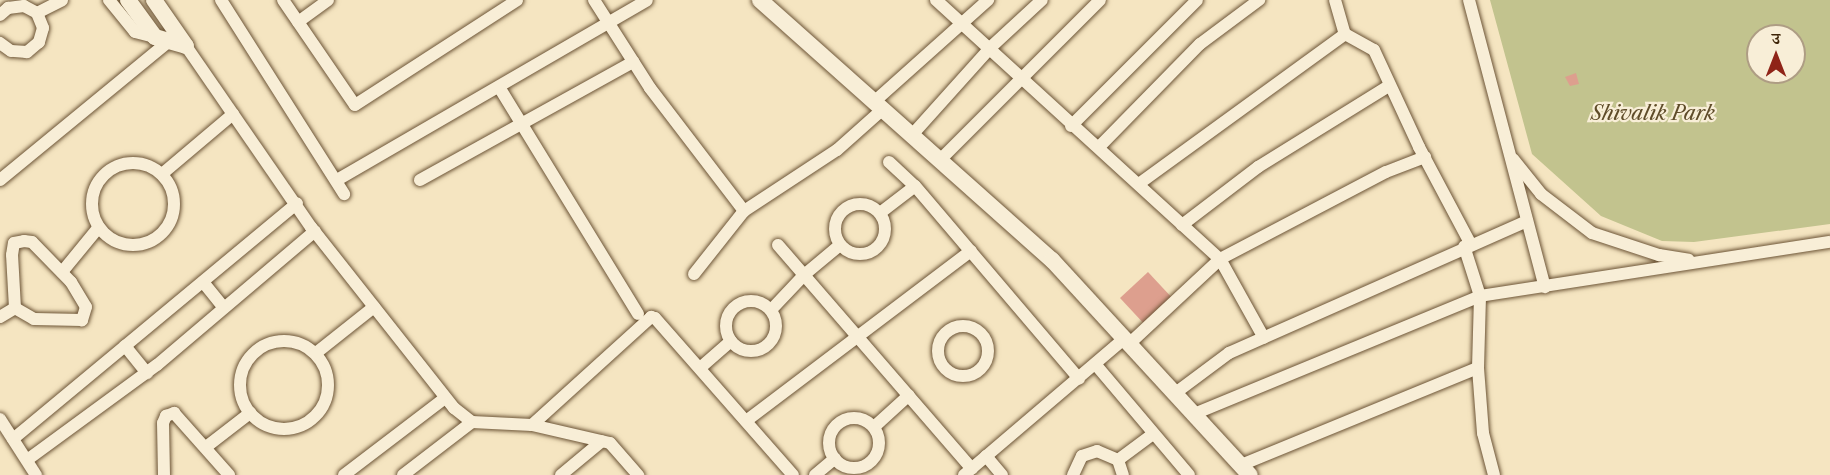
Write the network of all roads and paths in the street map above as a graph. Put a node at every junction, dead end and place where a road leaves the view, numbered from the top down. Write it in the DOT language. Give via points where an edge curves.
graph roads {
  1 [pos="63,0"];
  2 [pos="109,0"];
  3 [pos="128,0"];
  4 [pos="154,0"];
  5 [pos="221,0"];
  6 [pos="283,0"];
  7 [pos="328,0"];
  8 [pos="517,0"];
  9 [pos="594,0"];
  10 [pos="647,0"];
  11 [pos="760,0"];
  12 [pos="936,0"];
  13 [pos="988,0"];
  14 [pos="1042,0"];
  15 [pos="1100,0"];
  16 [pos="1197,0"];
  17 [pos="1258,0"];
  18 [pos="1335,0"];
  19 [pos="1469,0"];
  20 [pos="37,13"];
  21 [pos="0,15"];
  22 [pos="298,22"];
  23 [pos="609,23"];
  24 [pos="963,23"];
  25 [pos="1345,34"];
  26 [pos="162,39"];
  27 [pos="186,46"];
  28 [pos="1,47"];
  29 [pos="991,47"];
  30 [pos="633,62"];
  31 [pos="1023,76"];
  32 [pos="1390,85"];
  33 [pos="499,87"];
  34 [pos="879,105"];
  35 [pos="233,114"];
  36 [pos="521,122"];
  37 [pos="1071,126"];
  38 [pos="912,135"];
  39 [pos="1099,147"];
  40 [pos="1510,156"];
  41 [pos="1425,158"];
  42 [pos="940,160"];
  43 [pos="889,162"];
  44 [pos="162,174"];
  45 [pos="0,180"];
  46 [pos="337,180"];
  47 [pos="420,180"];
  48 [pos="1140,183"];
  49 [pos="915,186"];
  50 [pos="345,194"];
  51 [pos="297,203"];
  52 [pos="744,211"];
  53 [pos="879,213"];
  54 [pos="1527,221"];
  55 [pos="1182,225"];
  56 [pos="99,226"];
  57 [pos="315,231"];
  58 [pos="1830,242"];
  59 [pos="1467,244"];
  60 [pos="778,245"];
  61 [pos="840,245"];
  62 [pos="971,251"];
  63 [pos="1220,259"];
  64 [pos="1700,262"];
  65 [pos="62,272"];
  66 [pos="694,273"];
  67 [pos="804,275"];
  68 [pos="203,282"];
  69 [pos="1545,287"];
  70 [pos="1480,296"];
  71 [pos="374,307"];
  72 [pos="15,308"];
  73 [pos="224,308"];
  74 [pos="771,310"];
  75 [pos="638,314"];
  76 [pos="0,317"];
  77 [pos="858,337"];
  78 [pos="1264,338"];
  79 [pos="731,341"];
  80 [pos="1127,341"];
  81 [pos="987,343"];
  82 [pos="125,346"];
  83 [pos="316,353"];
  84 [pos="1096,365"];
  85 [pos="700,368"];
  86 [pos="1478,368"];
  87 [pos="147,373"];
  88 [pos="1079,379"];
  89 [pos="1174,394"];
  90 [pos="909,395"];
  91 [pos="445,398"];
  92 [pos="250,413"];
  93 [pos="1194,414"];
  94 [pos="0,420"];
  95 [pos="746,421"];
  96 [pos="472,422"];
  97 [pos="532,425"];
  98 [pos="874,427"];
  99 [pos="1153,434"];
  100 [pos="13,439"];
  101 [pos="602,441"];
  102 [pos="206,447"];
  103 [pos="987,456"];
  104 [pos="835,458"];
  105 [pos="27,460"];
  106 [pos="1118,460"];
  107 [pos="1246,470"];
  108 [pos="968,472"];
  109 [pos="36,475"];
  110 [pos="164,475"];
  111 [pos="229,475"];
  112 [pos="344,475"];
  113 [pos="404,475"];
  114 [pos="561,475"];
  115 [pos="638,475"];
  116 [pos="793,475"];
  117 [pos="815,475"];
  118 [pos="1002,475"];
  119 [pos="1073,475"];
  120 [pos="1123,475"];
  121 [pos="1189,475"];
  122 [pos="1494,475"];
  1 -- 20 [label="street"];
  2 -- 26 [label="street" via="135,32"];
  3 -- 26 [label="street"];
  4 -- 27 [label="street"];
  5 -- 46 [label="street"];
  6 -- 22 [label="street"];
  7 -- 22 [label="street"];
  8 -- 22 [label="street" via="355,105"];
  9 -- 23 [label="street"];
  10 -- 23 [label="street"];
  11 -- 34 [label="street"];
  12 -- 24 [label="street"];
  13 -- 24 [label="street"];
  14 -- 29 [label="street"];
  15 -- 31 [label="street"];
  16 -- 37 [label="street"];
  17 -- 39 [label="street" via="1200,44"];
  18 -- 25 [label="street"];
  19 -- 40 [label="street"];
  20 -- 21 [label="street" via="16,5"];
  20 -- 28 [label="street" via="42,35 34,48 19,53"];
  23 -- 30 [label="street"];
  23 -- 33 [label="street"];
  24 -- 29 [label="street"];
  24 -- 34 [label="street"];
  25 -- 32 [label="street" via="1374,50"];
  25 -- 48 [label="street"];
  26 -- 27 [label="street"];
  26 -- 45 [label="street"];
  27 -- 35 [label="street"];
  29 -- 31 [label="street"];
  29 -- 38 [label="street"];
  30 -- 36 [label="street"];
  30 -- 52 [label="street" via="685,137"];
  31 -- 37 [label="street"];
  31 -- 42 [label="street"];
  32 -- 41 [label="street"];
  32 -- 55 [label="street" via="1258,167"];
  33 -- 36 [label="street"];
  33 -- 46 [label="street"];
  34 -- 38 [label="street"];
  34 -- 52 [label="street" via="837,150"];
  35 -- 44 [label="street"];
  35 -- 51 [label="street"];
  36 -- 47 [label="street"];
  36 -- 75 [label="street"];
  37 -- 39 [label="street"];
  38 -- 42 [label="street"];
  39 -- 48 [label="street"];
  40 -- 54 [label="street"];
  40 -- 64 [label="street" via="1541,194 1592,233 1659,255"];
  41 -- 59 [label="street"];
  41 -- 63 [label="street" via="1386,172"];
  42 -- 80 [label="street" via="1052,260"];
  43 -- 49 [label="street"];
  44 -- 56 [label="street" via="138,163 112,168 102,177 92,201"];
  44 -- 56 [label="street" via="170,184 174,202 171,221 164,231 143,244 130,245 107,236"];
  46 -- 50 [label="street"];
  48 -- 55 [label="street"];
  49 -- 53 [label="street"];
  49 -- 62 [label="street"];
  51 -- 57 [label="street"];
  51 -- 68 [label="street"];
  52 -- 66 [label="street"];
  53 -- 61 [label="street" via="884,236 876,249 853,253"];
  53 -- 61 [label="street" via="865,204 841,212 834,228"];
  54 -- 59 [label="street"];
  54 -- 69 [label="street"];
  55 -- 63 [label="street"];
  56 -- 65 [label="street"];
  57 -- 71 [label="street"];
  57 -- 73 [label="street"];
  58 -- 64 [label="street"];
  59 -- 70 [label="street"];
  59 -- 78 [label="street"];
  60 -- 67 [label="street"];
  61 -- 67 [label="street"];
  62 -- 77 [label="street"];
  62 -- 88 [label="street"];
  63 -- 78 [label="street"];
  63 -- 80 [label="street"];
  64 -- 69 [label="street"];
  65 -- 72 [label="street" via="32,243 14,243"];
  65 -- 72 [label="street" via="86,307 82,320 34,319"];
  67 -- 74 [label="street"];
  67 -- 77 [label="street"];
  68 -- 73 [label="street"];
  68 -- 82 [label="street"];
  69 -- 70 [label="street"];
  70 -- 86 [label="street"];
  70 -- 93 [label="street"];
  71 -- 83 [label="street"];
  71 -- 91 [label="street"];
  72 -- 76 [label="street"];
  73 -- 87 [label="street"];
  74 -- 79 [label="street" via="776,324 767,345 752,351"];
  74 -- 79 [label="street" via="747,301 732,309 725,325"];
  77 -- 90 [label="street"];
  77 -- 95 [label="street"];
  78 -- 89 [label="street" via="1229,353"];
  79 -- 85 [label="street"];
  80 -- 84 [label="street"];
  80 -- 89 [label="street"];
  81 -- 81 [label="street" via="987,360 975,373 958,376 939,360 938,345 954,328 977,330"];
  82 -- 87 [label="street"];
  82 -- 100 [label="street"];
  83 -- 92 [label="street" via="289,340 260,347 249,357 239,385"];
  83 -- 92 [label="street" via="327,372 328,393 314,418 302,426 274,428"];
  84 -- 88 [label="street"];
  84 -- 99 [label="street"];
  85 -- 95 [label="street"];
  85 -- 97 [label="street" via="660,321 651,317"];
  86 -- 107 [label="street"];
  86 -- 122 [label="street" via="1483,433"];
  87 -- 105 [label="street"];
  88 -- 103 [label="street"];
  89 -- 93 [label="street"];
  90 -- 98 [label="street"];
  90 -- 108 [label="street"];
  91 -- 96 [label="street"];
  91 -- 112 [label="street"];
  92 -- 102 [label="street"];
  93 -- 107 [label="street"];
  94 -- 100 [label="street"];
  95 -- 116 [label="street"];
  96 -- 97 [label="street"];
  96 -- 113 [label="street"];
  97 -- 101 [label="street"];
  98 -- 104 [label="street" via="851,418 835,426 829,442"];
  98 -- 104 [label="street" via="880,441 870,462 856,468"];
  99 -- 106 [label="street"];
  99 -- 121 [label="street"];
  100 -- 105 [label="street"];
  101 -- 114 [label="street"];
  101 -- 115 [label="street" via="610,443"];
  102 -- 110 [label="street" via="180,416 166,416"];
  102 -- 111 [label="street"];
  103 -- 108 [label="street"];
  103 -- 118 [label="street"];
  104 -- 117 [label="street"];
  105 -- 109 [label="street"];
  106 -- 119 [label="street" via="1105,452 1089,452 1077,462"];
  106 -- 120 [label="street"];
}
